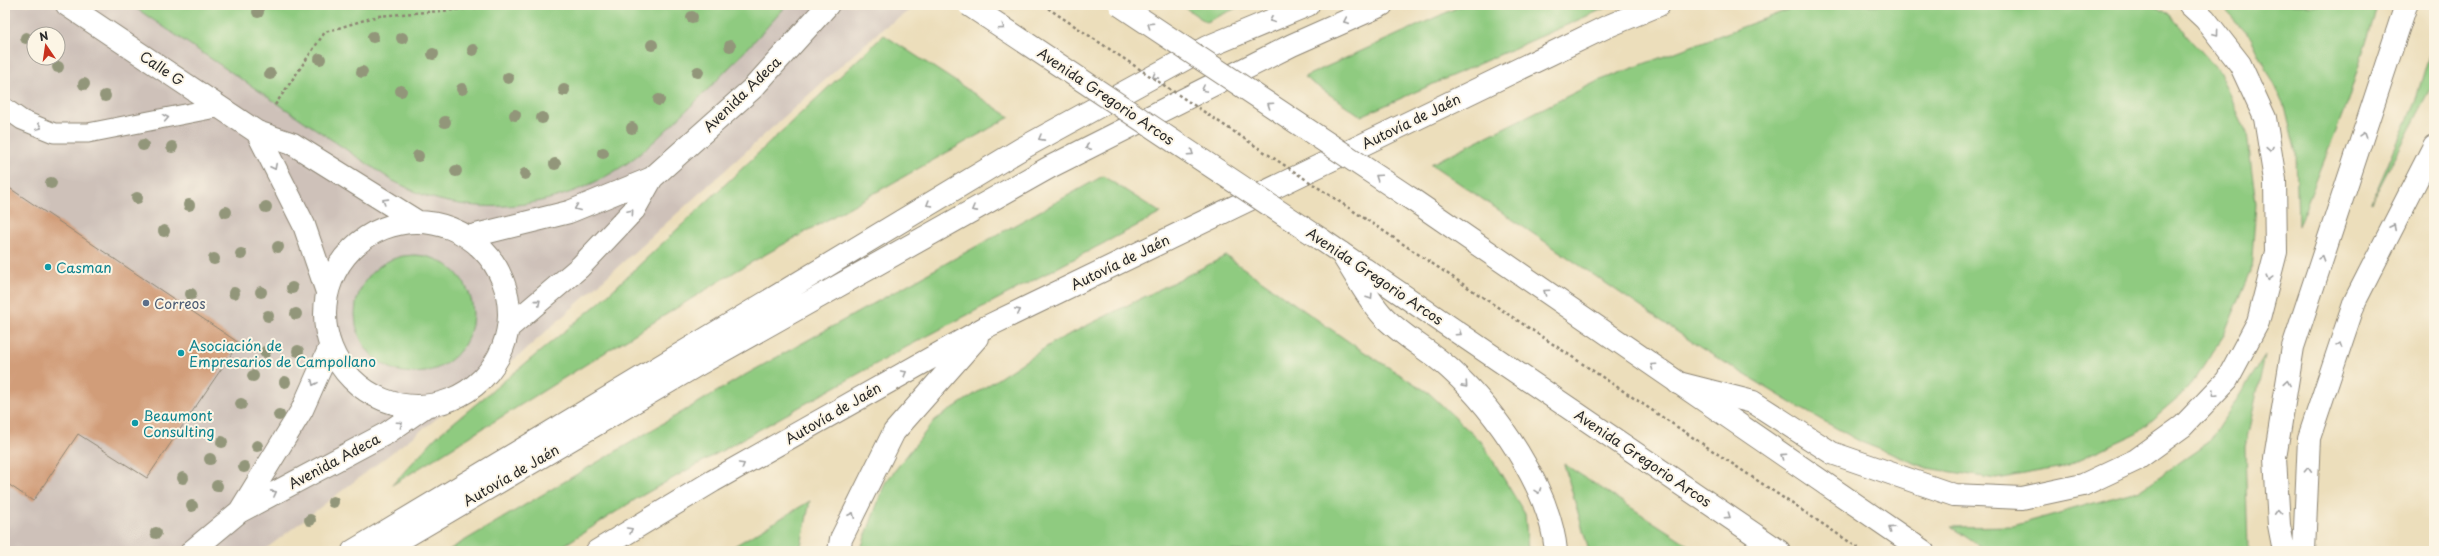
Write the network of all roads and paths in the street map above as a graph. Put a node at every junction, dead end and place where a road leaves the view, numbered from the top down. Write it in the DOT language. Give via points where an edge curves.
graph roads {
  1 [pos="68,5"];
  2 [pos="486,5"];
  3 [pos="536,5"];
  4 [pos="828,5"];
  5 [pos="969,5"];
  6 [pos="1043,5"];
  7 [pos="1120,5"];
  8 [pos="1308,5"];
  9 [pos="1382,5"];
  10 [pos="1659,5"];
  11 [pos="2190,5"];
  12 [pos="2406,5"];
  13 [pos="490,7"];
  14 [pos="221,107"];
  15 [pos="5,108"];
  16 [pos="257,132"];
  17 [pos="2434,146"];
  18 [pos="652,178"];
  19 [pos="418,222"];
  20 [pos="468,237"];
  21 [pos="1341,253"];
  22 [pos="327,292"];
  23 [pos="986,327"];
  24 [pos="508,328"];
  25 [pos="330,347"];
  26 [pos="1678,383"];
  27 [pos="426,406"];
  28 [pos="240,512"];
  29 [pos="190,550"];
  30 [pos="353,551"];
  31 [pos="381,551"];
  32 [pos="597,551"];
  33 [pos="839,551"];
  34 [pos="1556,551"];
  35 [pos="1779,551"];
  36 [pos="1863,551"];
  37 [pos="1923,551"];
  38 [pos="2284,551"];
  39 [pos="2304,551"];
  1 -- 14 [label="main road, Calle G"];
  2 -- 13 [label="path"];
  3 -- 13 [label="path"];
  4 -- 18 [label="main road, Avenida Adeca" via="753,88"];
  5 -- 21 [label="main road, Avenida Gregorio Arcos, one-way, bridge"];
  6 -- 36 [label="path, bridge"];
  26 -- 7 [label="main road, one-way, bridge" via="1410,198"];
  8 -- 30 [label="main road, one-way" via="1207,47 1021,149"];
  9 -- 31 [label="main road, Autovía de Jaén, one-way" via="1292,45 1050,166 694,367"];
  23 -- 10 [label="main road, Autovía de Jaén, one-way" via="1606,27"];
  11 -- 26 [label="main road, one-way" via="2205,19 2240,64 2265,118 2275,180 2276,252 2258,322 2227,380 2183,426 2136,460 2083,485 2022,498 1954,495 1832,453 1753,402"];
  38 -- 12 [label="main road, one-way" via="2279,525 2275,458 2292,348"];
  13 -- 16 [label="path" via="378,16 325,32"];
  15 -- 14 [label="lane, one-way" via="22,120 54,133 88,133"];
  14 -- 16 [label="main road, Calle G"];
  19 -- 16 [label="main road, Calle G, one-way" via="293,144"];
  16 -- 22 [label="main road, Calle G, one-way" via="304,225"];
  39 -- 17 [label="main road, one-way" via="2309,438 2355,301"];
  18 -- 20 [label="main road, Avenida Adeca, one-way" via="569,212"];
  24 -- 18 [label="main road, Avenida Adeca, one-way" via="580,267 628,216"];
  19 -- 20 [label="main road" via="442,225"];
  19 -- 22 [label="main road" via="387,227 371,234 346,254 334,272"];
  20 -- 24 [label="main road" via="482,248 494,263 503,283 509,309"];
  21 -- 34 [label="main road, one-way" via="1383,316 1450,369 1492,415 1533,477 1554,535"];
  21 -- 35 [label="main road, Avenida Gregorio Arcos, one-way"];
  22 -- 25 [label="main road" via="324,323"];
  32 -- 23 [label="main road, Autovía de Jaén, one-way" via="720,477"];
  33 -- 23 [label="main road, one-way" via="841,539 894,432"];
  24 -- 27 [label="main road" via="497,360 476,384 458,397"];
  25 -- 27 [label="main road" via="347,375 370,393 394,403"];
  25 -- 28 [label="main road, Avenida Adeca, one-way" via="302,410"];
  37 -- 26 [label="main road, one-way"];
  28 -- 27 [label="main road, Avenida Adeca, one-way" via="387,433"];
  28 -- 29 [label="main road, Avenida Adeca"];
}
